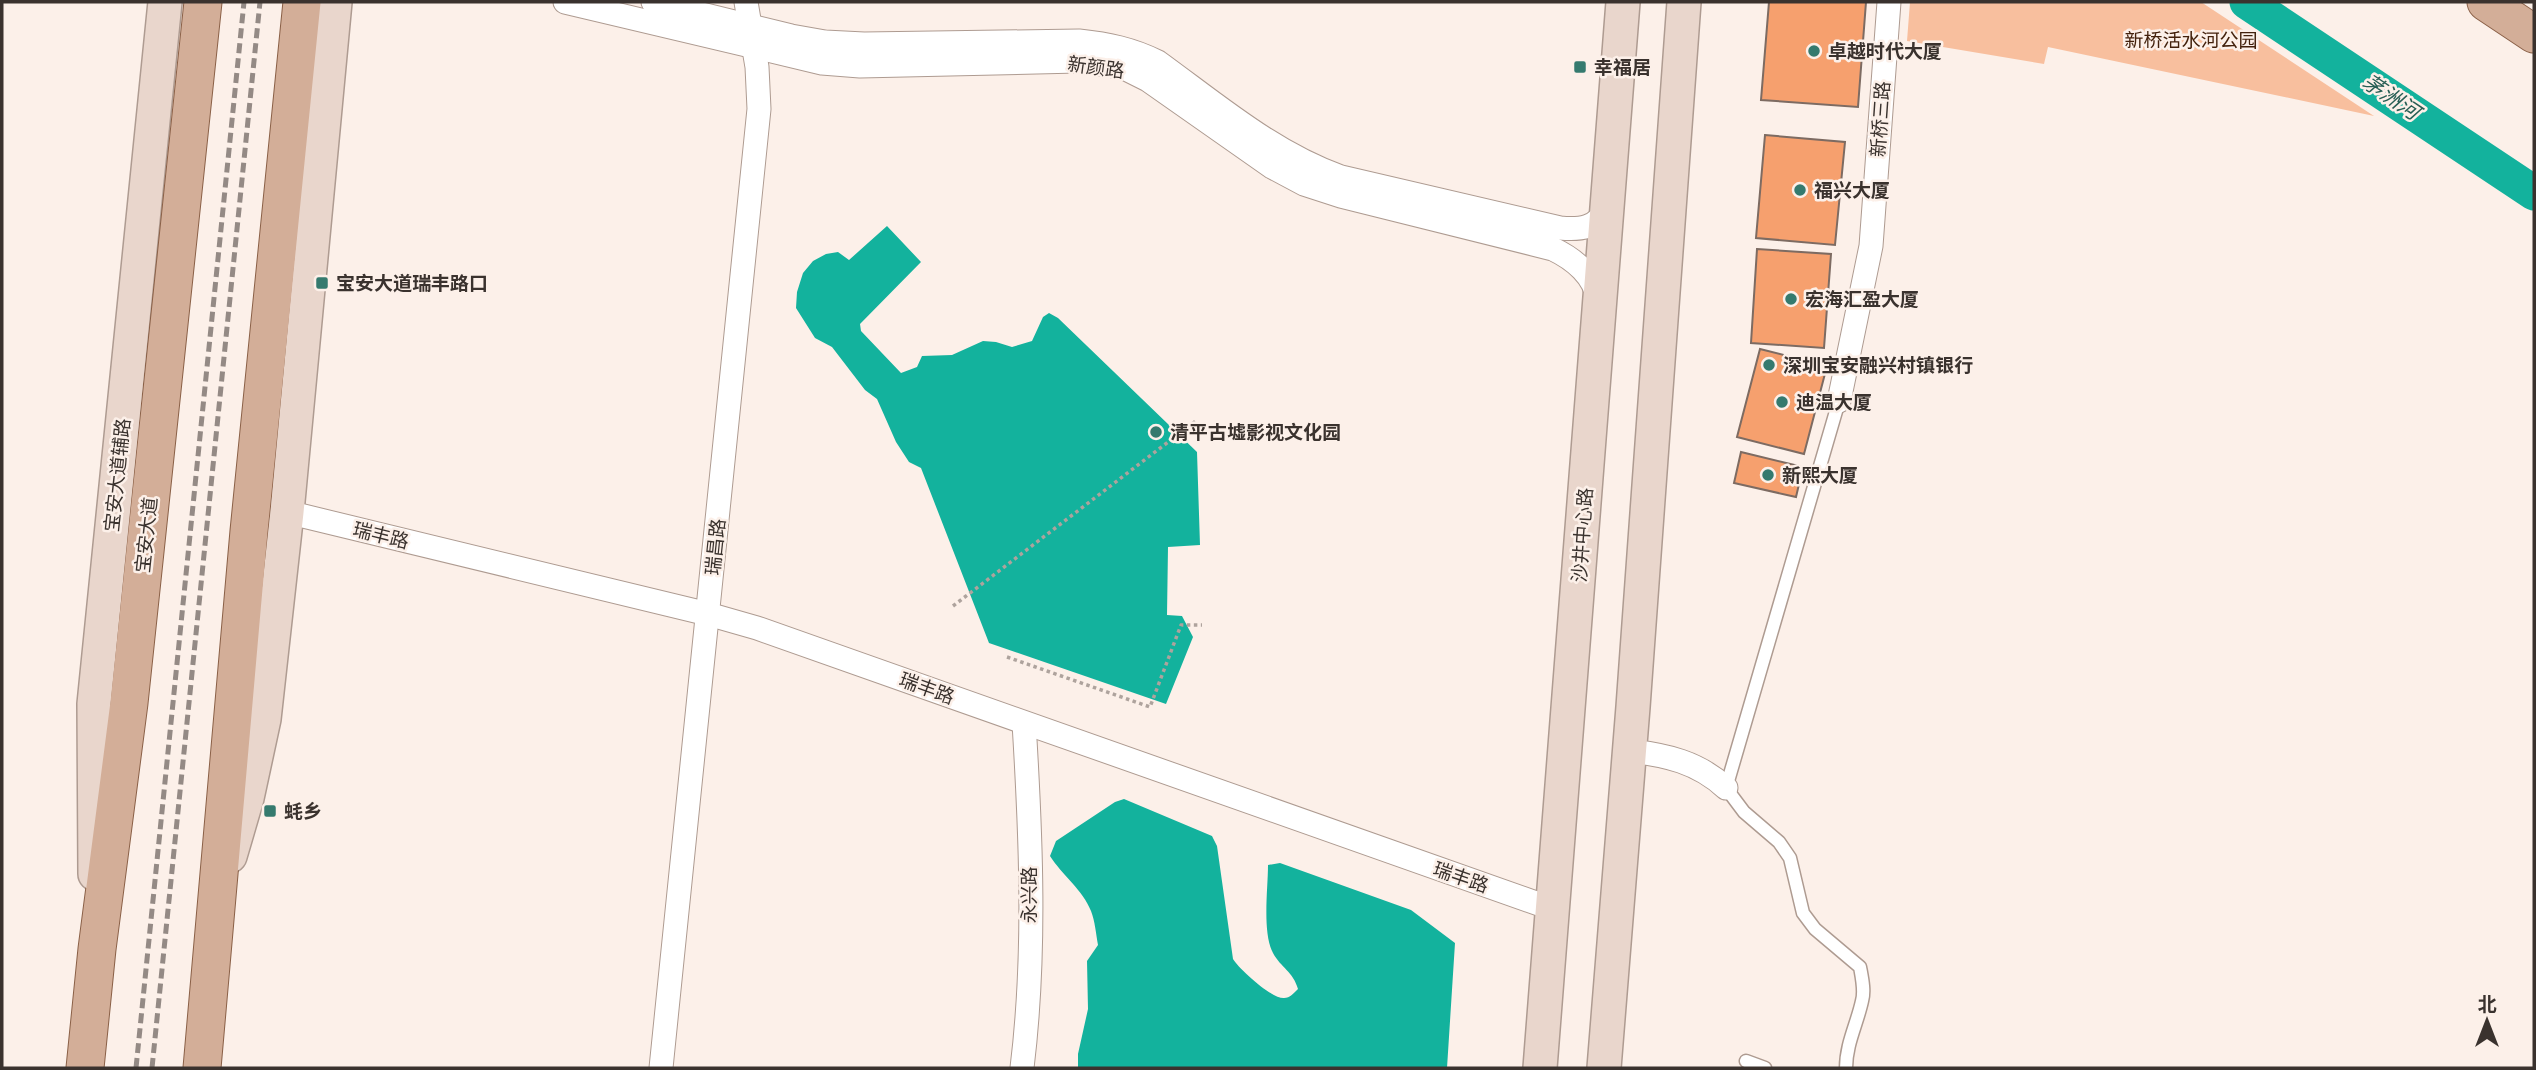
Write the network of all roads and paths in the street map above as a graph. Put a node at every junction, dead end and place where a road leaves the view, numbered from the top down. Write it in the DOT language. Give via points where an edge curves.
graph roads {
  1 [pos="165,2"];
  2 [pos="203,2"];
  3 [pos="302,2"];
  4 [pos="335,2"];
  5 [pos="565,2"];
  6 [pos="653,2"];
  7 [pos="746,2"];
  8 [pos="1623,2"];
  9 [pos="1684,2"];
  10 [pos="1889,2"];
  11 [pos="2486,2"];
  12 [pos="2534,34"];
  13 [pos="752,37"];
  14 [pos="1607,209"];
  15 [pos="1599,309"];
  16 [pos="1839,401"];
  17 [pos="1197,420"];
  18 [pos="287,512"];
  19 [pos="953,606"];
  20 [pos="708,614"];
  21 [pos="1202,625"];
  22 [pos="1007,657"];
  23 [pos="1024,723"];
  24 [pos="1630,751"];
  25 [pos="1726,788"];
  26 [pos="218,899"];
  27 [pos="1553,909"];
  28 [pos="97,949"];
  29 [pos="90,1017"];
  30 [pos="204,1058"];
  31 [pos="1746,1060"];
  32 [pos="75,1068"];
  33 [pos="85,1068"];
  34 [pos="660,1068"];
  35 [pos="1022,1068"];
  36 [pos="1540,1068"];
  37 [pos="1604,1068"];
  38 [pos="1765,1068"];
  39 [pos="1846,1068"];
  1 -- 28 [label="street, 宝安大道辅路" via="94,704"];
  2 -- 28 [label="main road, 宝安大道" via="129,703"];
  3 -- 26 [label="main road" via="250,518"];
  4 -- 18 [label="street"];
  5 -- 13 [label="street, 新颜路"];
  6 -- 13 [label="street, 新颜路"];
  7 -- 13 [label="street, 瑞昌路"];
  8 -- 14 [label="street, 沙井中心路"];
  9 -- 24 [label="street"];
  10 -- 16 [label="street, 新桥三路" via="1871,246"];
  11 -- 12 [label="main road"];
  13 -- 14 [label="street, 新颜路" via="864,44 1109,44 1158,62 1287,153 1341,177 1560,228 1589,227"];
  13 -- 15 [label="street, 新颜路" via="802,60 860,66 1077,61 1122,68 1148,80 1272,167 1304,184 1566,255 1593,283"];
  13 -- 20 [label="street, 瑞昌路" via="759,109"];
  14 -- 15 [label="street, 沙井中心路"];
  15 -- 27 [label="street, 沙井中心路"];
  16 -- 25 [label="lane"];
  17 -- 19 [label="path"];
  18 -- 20 [label="street, 瑞丰路"];
  18 -- 26 [label="street" via="264,719"];
  20 -- 23 [label="street, 瑞丰路"];
  20 -- 34 [label="street, 瑞昌路"];
  21 -- 22 [label="path" via="1181,625 1150,707"];
  23 -- 27 [label="street, 瑞丰路"];
  23 -- 35 [label="street, 永兴路" via="1030,907"];
  24 -- 25 [label="street" via="1667,755 1697,767"];
  24 -- 37 [label="street"];
  25 -- 39 [label="lane" via="1790,858 1803,913 1860,967 1863,1000"];
  26 -- 30 [label="main road"];
  27 -- 36 [label="street, 沙井中心路"];
  28 -- 29 [label="main road, 宝安大道"];
  29 -- 32 [label="main road"];
  29 -- 33 [label="main road, 宝安大道"];
  31 -- 38 [label="lane"];
}
